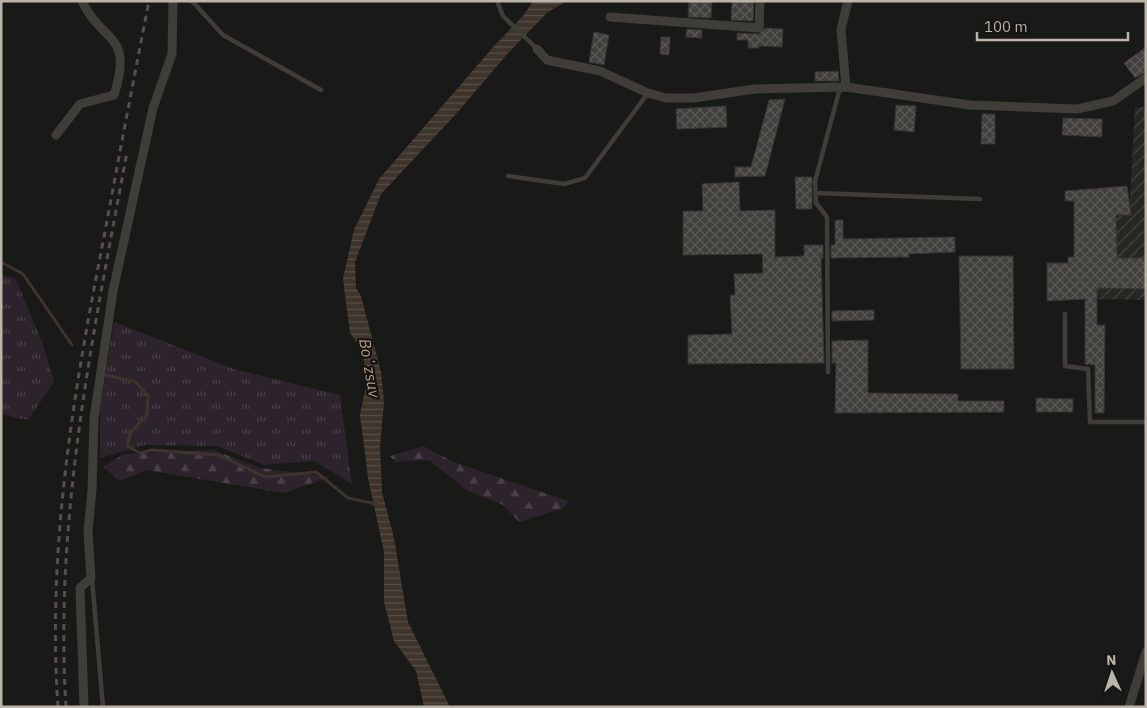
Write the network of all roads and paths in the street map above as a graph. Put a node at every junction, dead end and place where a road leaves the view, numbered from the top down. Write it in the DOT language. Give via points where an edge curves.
graph roads {
  1 [pos="82,1"];
  2 [pos="173,1"];
  3 [pos="192,1"];
  4 [pos="497,1"];
  5 [pos="760,1"];
  6 [pos="848,1"];
  7 [pos="610,17"];
  8 [pos="537,49"];
  9 [pos="1146,78"];
  10 [pos="843,88"];
  11 [pos="321,90"];
  12 [pos="648,93"];
  13 [pos="56,135"];
  14 [pos="508,176"];
  15 [pos="816,193"];
  16 [pos="980,199"];
  17 [pos="1065,314"];
  18 [pos="828,372"];
  19 [pos="1146,422"];
  20 [pos="92,578"];
  21 [pos="1146,652"];
  22 [pos="84,707"];
  23 [pos="103,707"];
  24 [pos="1129,707"];
  1 -- 13 [label="street" via="87,11 117,43 121,72 114,95 80,104"];
  2 -- 20 [label="street" via="172,54 153,108 113,291 94,418 88,531"];
  3 -- 11 [label="lane" via="224,35"];
  4 -- 8 [label="lane" via="503,16"];
  5 -- 7 [label="street" via="759,28"];
  6 -- 10 [label="street" via="841,29"];
  8 -- 12 [label="street" via="546,60 600,71"];
  9 -- 10 [label="street" via="1113,102 1077,109 970,104"];
  10 -- 12 [label="street" via="755,89 694,98 666,98"];
  10 -- 15 [label="lane" via="815,181"];
  12 -- 14 [label="lane" via="585,178 564,184"];
  15 -- 16 [label="lane"];
  15 -- 18 [label="lane" via="816,203 827,217"];
  17 -- 19 [label="lane" via="1065,366 1088,369 1090,422"];
  20 -- 22 [label="street" via="80,588"];
  20 -- 23 [label="lane"];
  21 -- 24 [label="street"];
}
